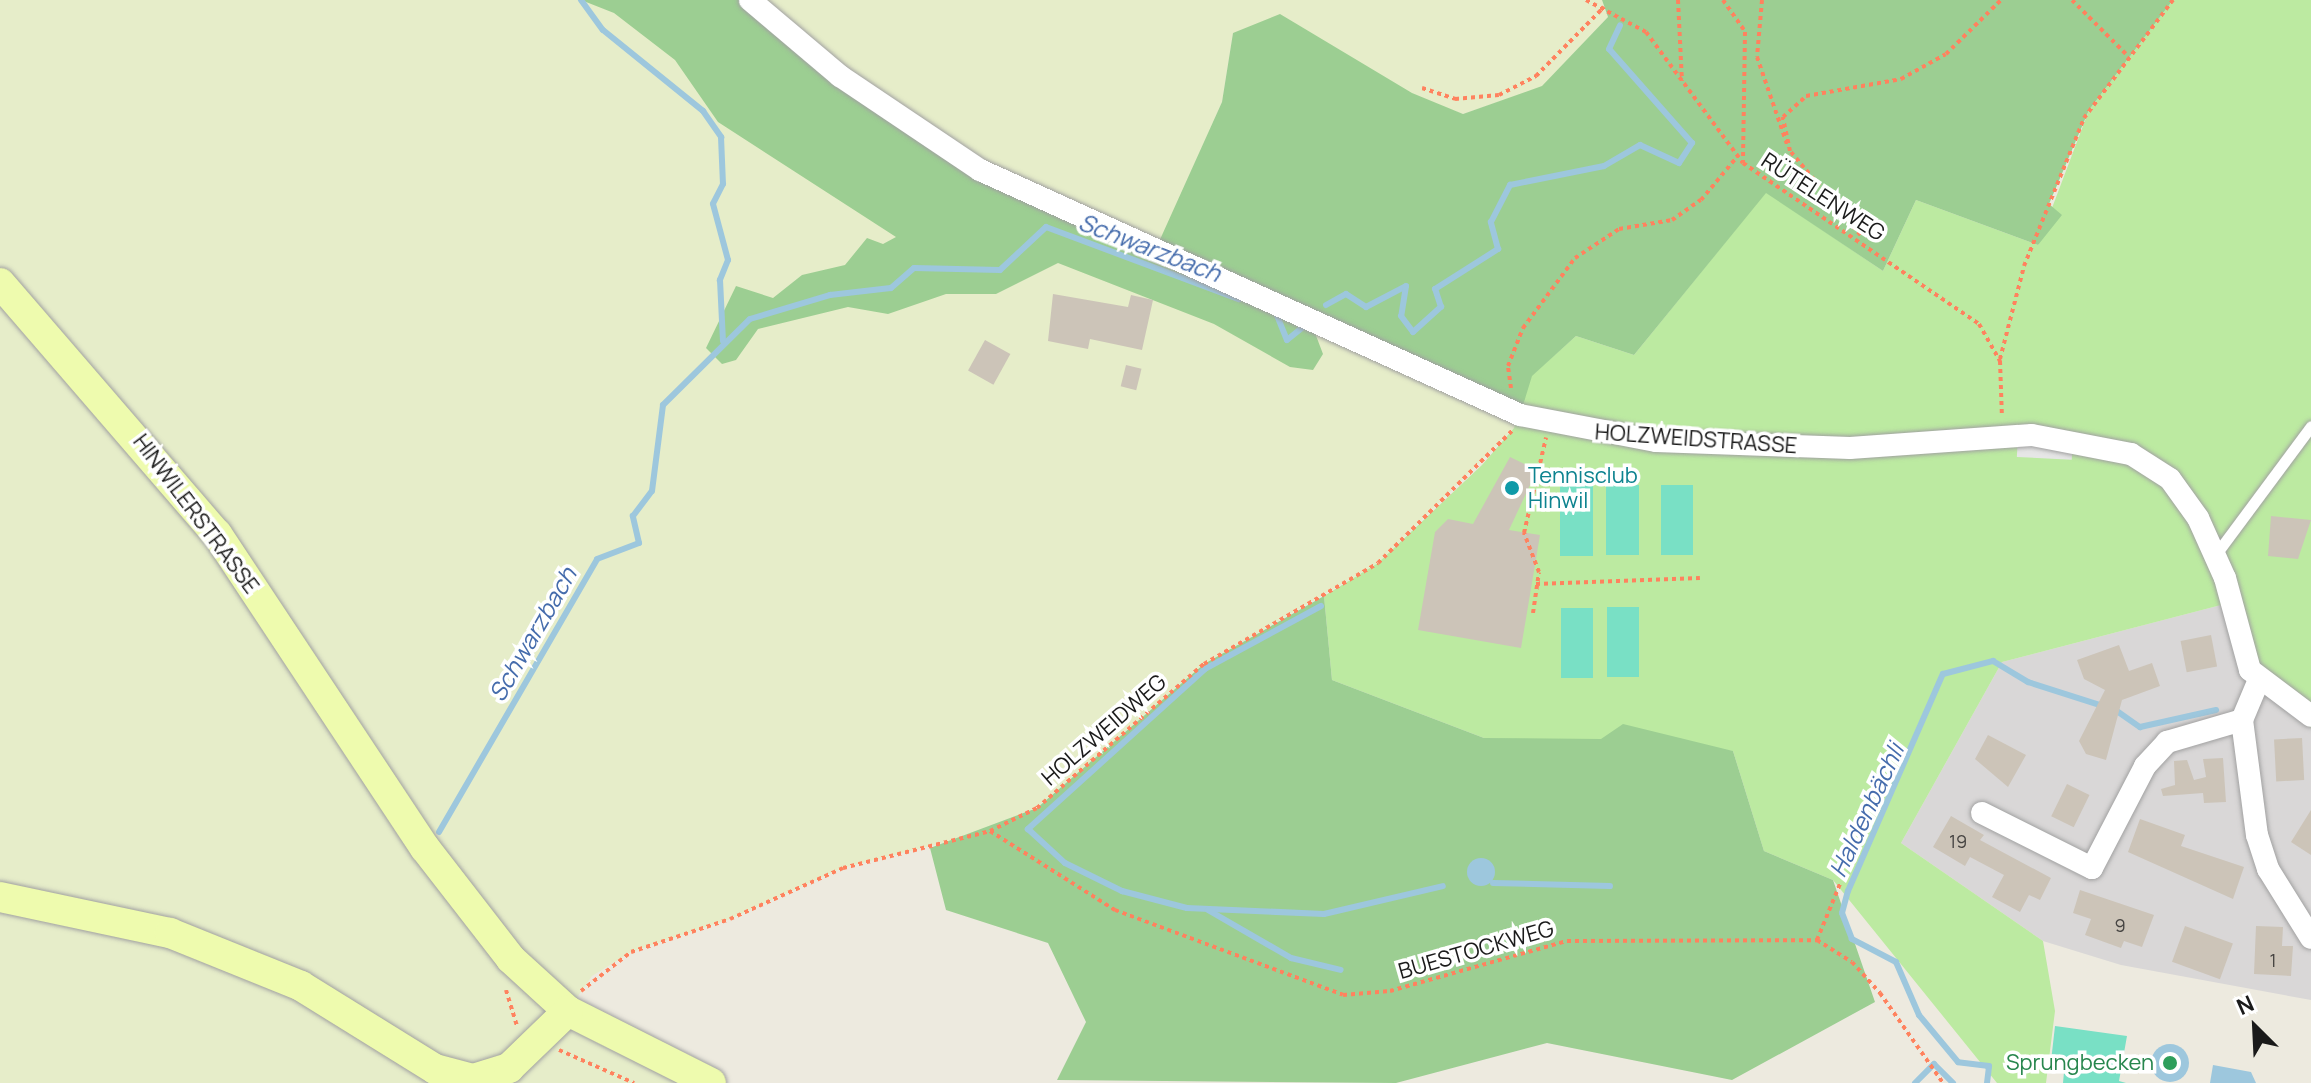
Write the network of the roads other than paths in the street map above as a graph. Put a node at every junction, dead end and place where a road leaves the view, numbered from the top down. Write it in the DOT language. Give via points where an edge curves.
graph roads {
  1 [pos="750,0"];
  2 [pos="0,283"];
  3 [pos="2311,426"];
  4 [pos="2215,555"];
  5 [pos="2258,682"];
  6 [pos="2311,716"];
  7 [pos="2242,720"];
  8 [pos="1982,813"];
  9 [pos="0,897"];
  10 [pos="2311,938"];
  11 [pos="568,1011"];
  12 [pos="711,1083"];
  1 -- 4 [label="street, HOLZWEIDSTRASSE" via="840,76 980,170 1515,412 1549,424 1632,439 1810,448 2002,436 2083,439 2142,459 2184,496"];
  2 -- 11 [label="main road, HINWILERSTRASSE" via="217,534 472,915"];
  3 -- 4 [label="lane"];
  4 -- 5 [label="street, HOLZWEIDSTRASSE" via="2239,650"];
  5 -- 6 [label="street, HOLZWEIDSTRASSE"];
  5 -- 7 [label="street"];
  7 -- 8 [label="street" via="2167,742 2145,766 2092,868"];
  7 -- 10 [label="street" via="2260,846"];
  9 -- 11 [label="main road" via="170,933 301,986 435,1069 473,1079 509,1068"];
  11 -- 12 [label="main road, HINWILERSTRASSE"];
}
